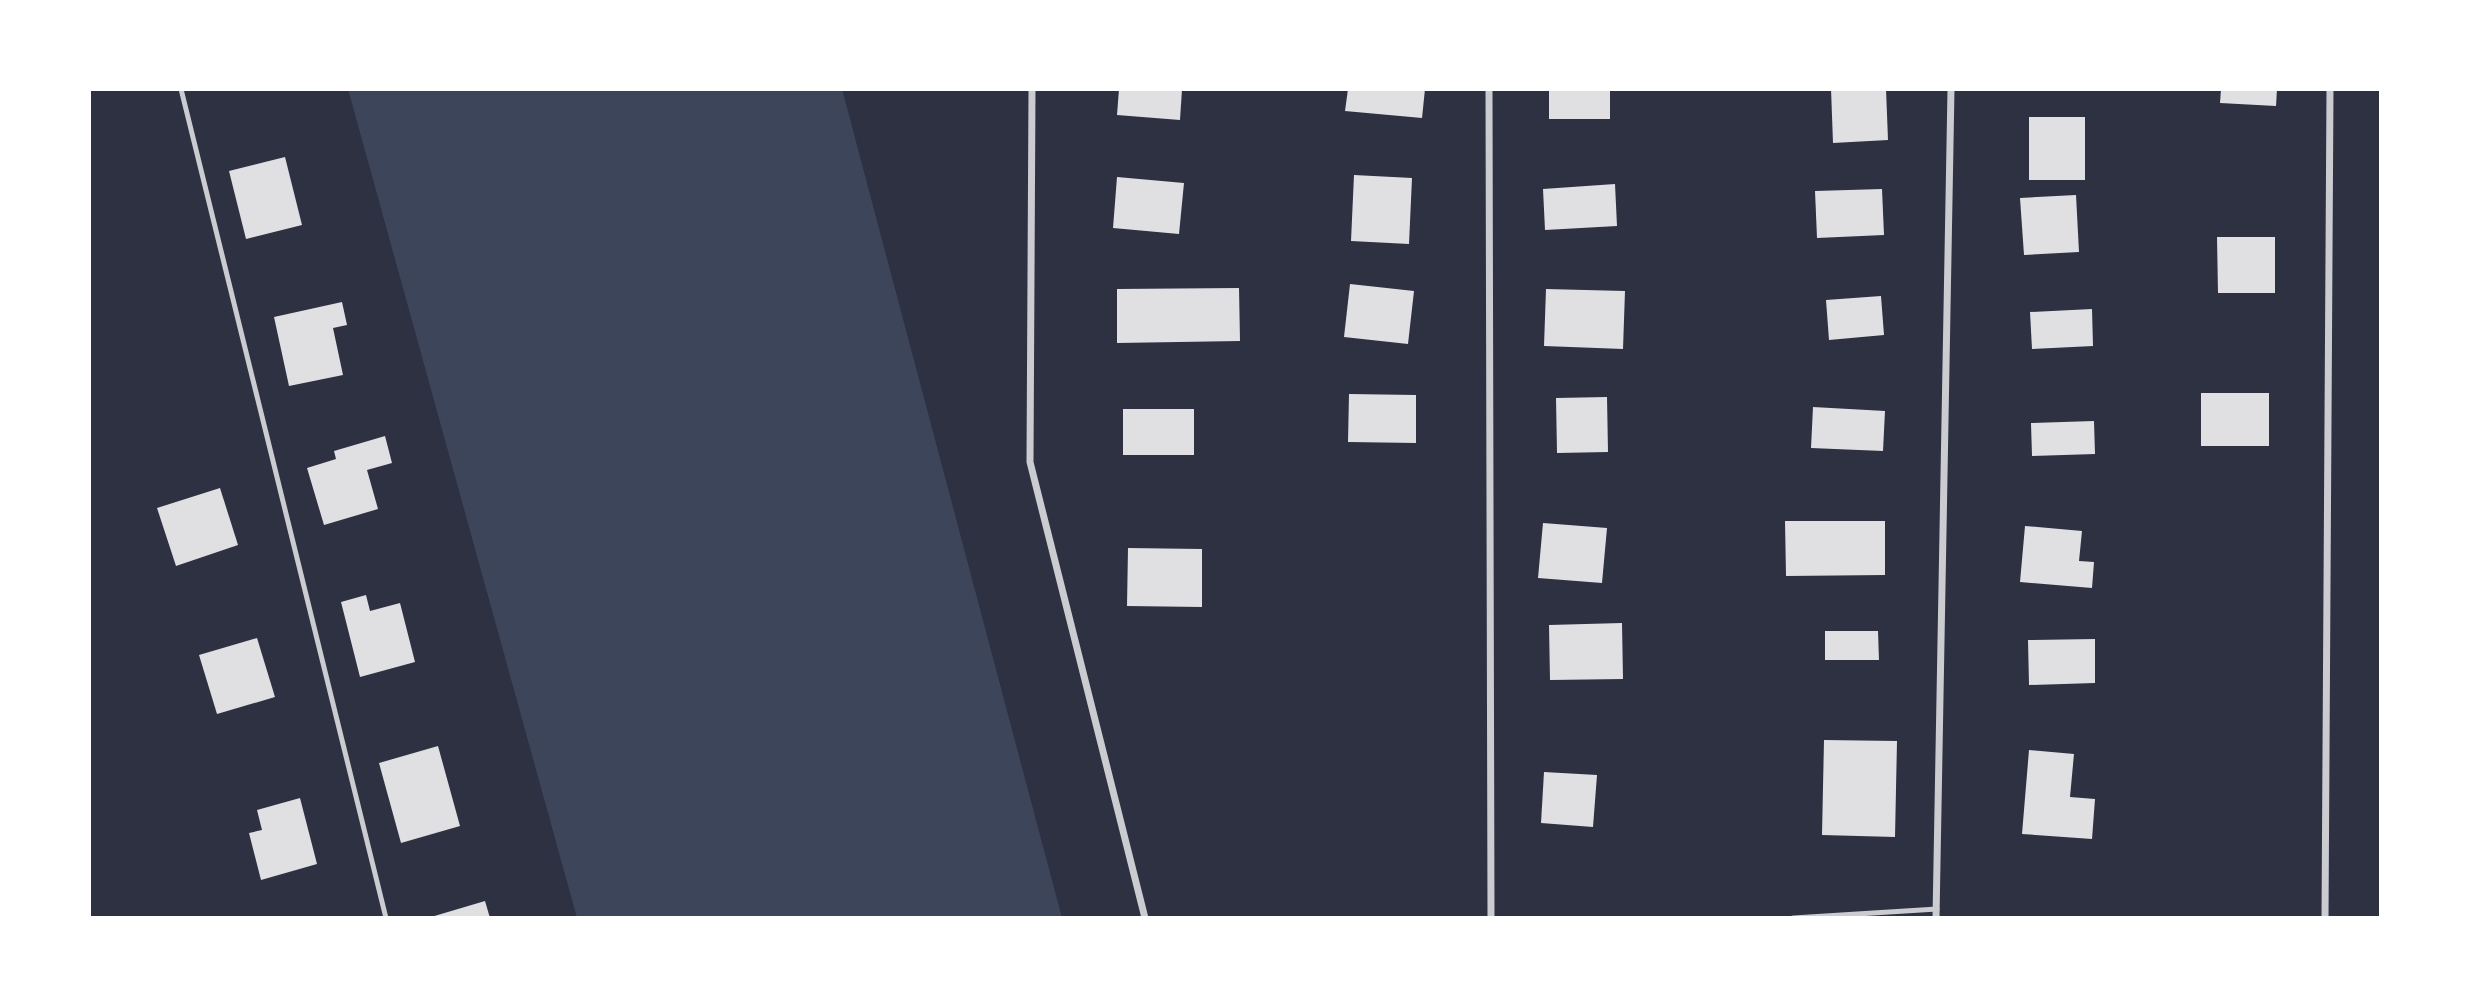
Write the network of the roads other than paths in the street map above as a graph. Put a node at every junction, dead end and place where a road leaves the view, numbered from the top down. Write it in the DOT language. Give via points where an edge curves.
graph roads {
  1 [pos="181,89"];
  2 [pos="1032,89"];
  3 [pos="1489,89"];
  4 [pos="1951,89"];
  5 [pos="2330,89"];
  6 [pos="1936,913"];
  7 [pos="386,918"];
  8 [pos="1145,918"];
  9 [pos="1491,918"];
  10 [pos="1793,918"];
  11 [pos="2325,918"];
  1 -- 7 [label="lane"];
  2 -- 8 [label="street" via="1030,462"];
  3 -- 9 [label="street"];
  4 -- 6 [label="street"];
  5 -- 11 [label="street"];
  6 -- 10 [label="lane"];
}
